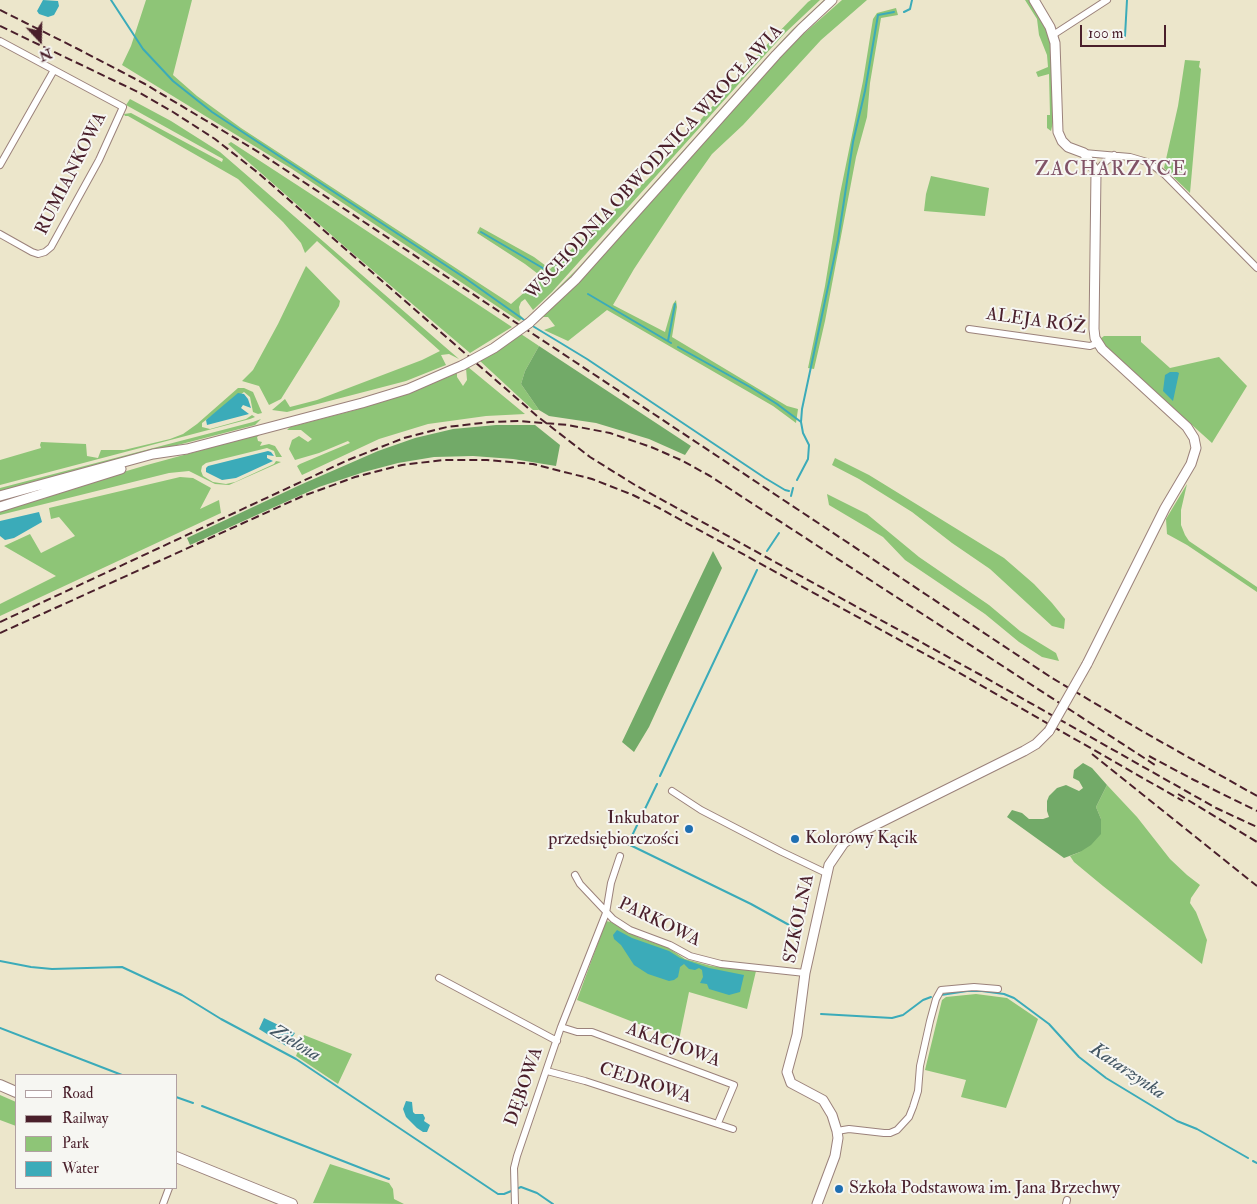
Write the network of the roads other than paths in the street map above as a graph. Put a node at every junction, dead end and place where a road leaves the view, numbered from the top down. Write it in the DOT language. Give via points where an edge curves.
graph roads {
  1 [pos="832,0"];
  2 [pos="1034,0"];
  3 [pos="1107,0"];
  4 [pos="1053,35"];
  5 [pos="0,41"];
  6 [pos="54,70"];
  7 [pos="1084,153"];
  8 [pos="1114,156"];
  9 [pos="0,165"];
  10 [pos="1096,172"];
  11 [pos="0,234"];
  12 [pos="1257,268"];
  13 [pos="969,329"];
  14 [pos="1098,343"];
  15 [pos="187,449"];
  16 [pos="0,496"];
  17 [pos="0,507"];
  18 [pos="672,791"];
  19 [pos="620,856"];
  20 [pos="826,873"];
  21 [pos="575,875"];
  22 [pos="606,913"];
  23 [pos="804,973"];
  24 [pos="439,978"];
  25 [pos="998,989"];
  26 [pos="561,1027"];
  27 [pos="557,1041"];
  28 [pos="547,1071"];
  29 [pos="0,1085"];
  30 [pos="15,1092"];
  31 [pos="718,1124"];
  32 [pos="733,1129"];
  33 [pos="837,1131"];
  34 [pos="178,1160"];
  35 [pos="169,1189"];
  36 [pos="164,1204"];
  37 [pos="292,1204"];
  38 [pos="515,1204"];
  39 [pos="817,1204"];
  1 -- 15 [label="street, WSCHODNIA OBWODNICA WROCŁAWIA, bridge" via="776,54 575,280 529,323 494,348 437,378 383,397"];
  2 -- 4 [label="street"];
  3 -- 4 [label="street"];
  4 -- 7 [label="street" via="1058,132 1068,146"];
  5 -- 6 [label="street"];
  6 -- 9 [label="street"];
  6 -- 11 [label="street, RUMIANKOWA" via="123,107 99,160 51,247 38,254"];
  7 -- 8 [label="street"];
  7 -- 10 [label="street"];
  8 -- 10 [label="street"];
  8 -- 12 [label="street" via="1139,159 1155,167"];
  10 -- 14 [label="street" via="1094,329"];
  13 -- 14 [label="street, ALEJA RÓŻ" via="1090,346"];
  14 -- 20 [label="street, SZKOLNA, bridge" via="1187,428 1196,448 1191,464 1049,731 1024,751 857,834 835,854"];
  15 -- 16 [label="street, WSCHODNIA OBWODNICA WROCŁAWIA" via="153,454"];
  15 -- 17 [label="street, WSCHODNIA OBWODNICA WROCŁAWIA"];
  18 -- 20 [label="street" via="701,810"];
  19 -- 22 [label="street"];
  20 -- 23 [label="street, SZKOLNA"];
  21 -- 22 [label="street"];
  22 -- 23 [label="street, PARKOWA" via="630,930 702,960"];
  22 -- 26 [label="street, PARKOWA"];
  23 -- 33 [label="street, SZKOLNA" via="788,1077 791,1083 822,1100"];
  24 -- 27 [label="street, DĘBOWA"];
  25 -- 33 [label="street" via="941,990 930,1021 918,1090 904,1124 890,1133"];
  26 -- 27 [label="street, PARKOWA"];
  26 -- 31 [label="street, AKACJOWA" via="592,1032 734,1085"];
  27 -- 28 [label="street, DĘBOWA"];
  28 -- 31 [label="street, CEDROWA" via="585,1080"];
  28 -- 38 [label="street, DĘBOWA" via="514,1168"];
  29 -- 30 [label="main road"];
  31 -- 32 [label="street, CEDROWA"];
  33 -- 39 [label="street, SZKOLNA" via="835,1156"];
  34 -- 37 [label="main road"];
  35 -- 36 [label="street"];
}
